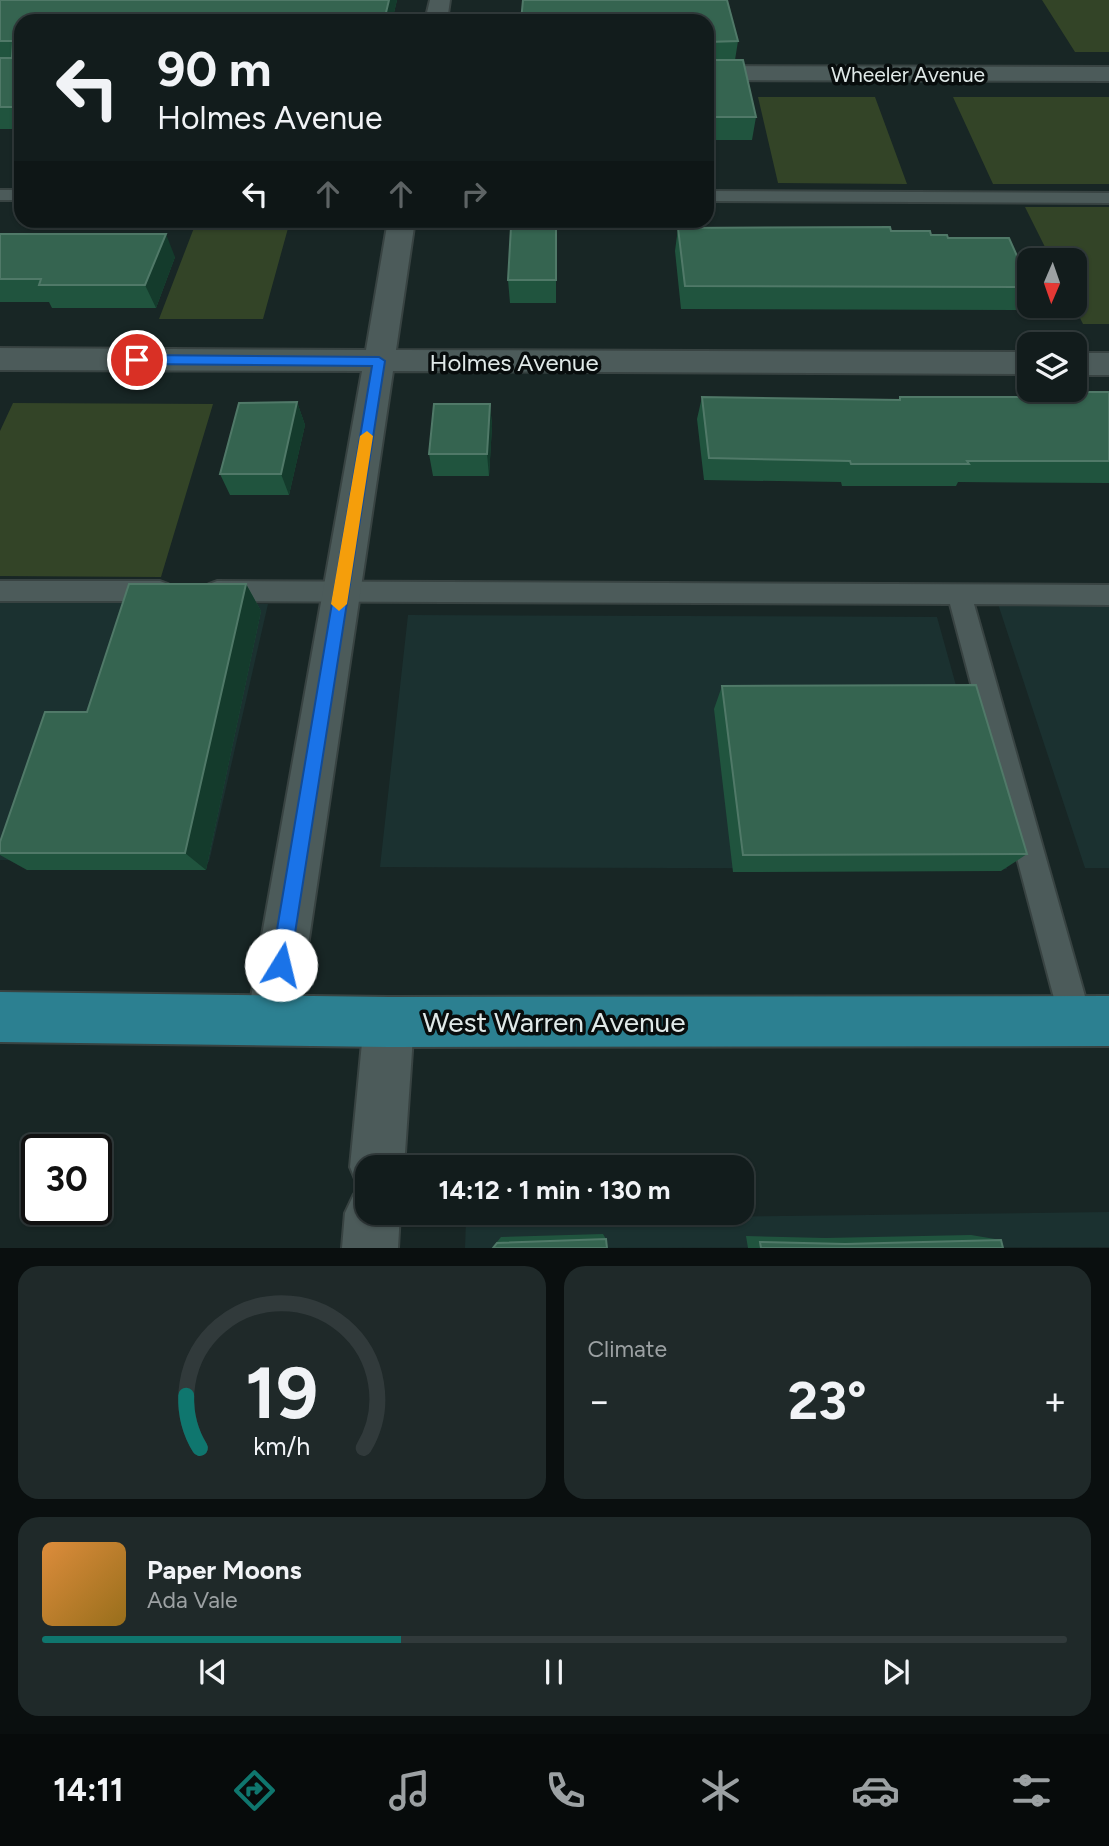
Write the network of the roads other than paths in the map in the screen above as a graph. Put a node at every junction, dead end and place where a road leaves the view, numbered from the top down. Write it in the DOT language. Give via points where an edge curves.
graph roads {
  1 [pos="714,73"];
  2 [pos="1109,74"];
  3 [pos="714,196"];
  4 [pos="1109,198"];
  5 [pos="401,228"];
  6 [pos="0,359"];
  7 [pos="379,361"];
  8 [pos="1017,363"];
  9 [pos="1087,363"];
  10 [pos="1109,364"];
  11 [pos="0,591"];
  12 [pos="341,592"];
  13 [pos="959,594"];
  14 [pos="1109,595"];
  15 [pos="0,1017"];
  16 [pos="272,1020"];
  17 [pos="1093,1021"];
  18 [pos="389,1022"];
  19 [pos="378,1155"];
  20 [pos="372,1225"];
  21 [pos="370,1248"];
  1 -- 2 [label="street, Wheeler Avenue"];
  3 -- 4 [label="lane"];
  5 -- 7 [label="street"];
  6 -- 7 [label="street, Holmes Avenue"];
  7 -- 8 [label="street, Holmes Avenue"];
  7 -- 12 [label="street"];
  9 -- 10 [label="street"];
  11 -- 12 [label="lane"];
  12 -- 13 [label="lane"];
  12 -- 16 [label="street"];
  13 -- 14 [label="lane"];
  13 -- 17 [label="lane"];
  15 -- 16 [label="main road, West Warren Avenue"];
  16 -- 18 [label="main road, West Warren Avenue"];
  17 -- 18 [label="main road, West Warren Avenue"];
  18 -- 19 [label="street"];
  20 -- 21 [label="street"];
}
